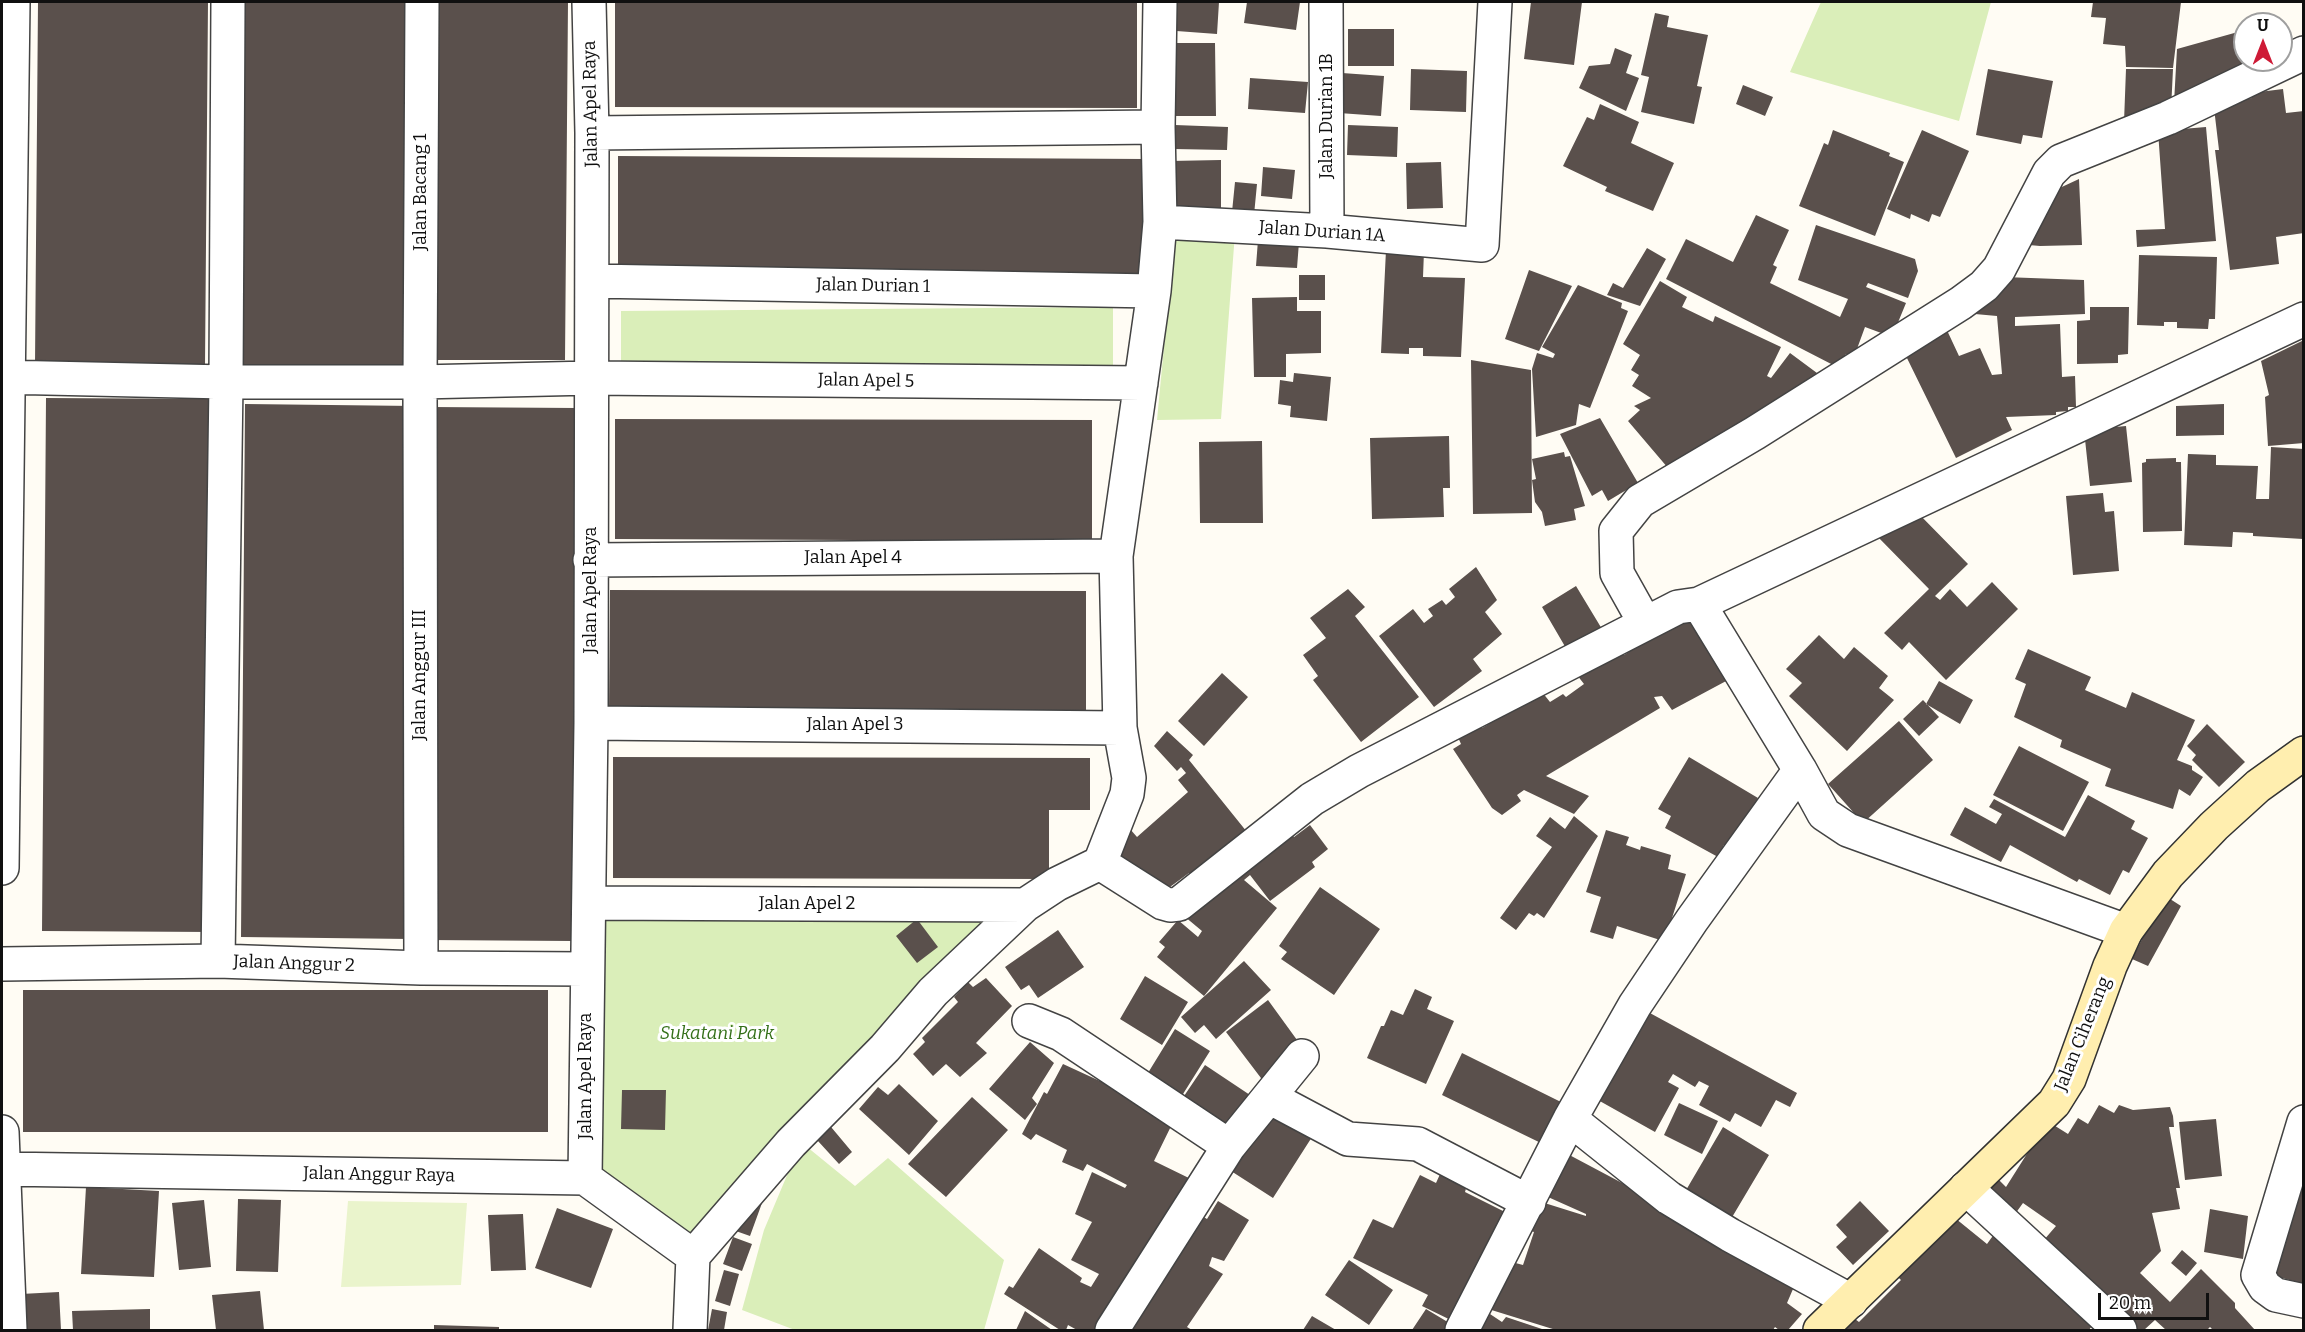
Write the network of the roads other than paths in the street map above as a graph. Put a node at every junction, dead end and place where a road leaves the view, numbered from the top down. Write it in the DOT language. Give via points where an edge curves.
graph roads {
  1 [pos="13,2"];
  2 [pos="228,2"];
  3 [pos="422,2"];
  4 [pos="589,2"];
  5 [pos="1160,2"];
  6 [pos="1326,2"];
  7 [pos="1495,2"];
  8 [pos="2303,53"];
  9 [pos="1158,127"];
  10 [pos="592,134"];
  11 [pos="1160,222"];
  12 [pos="1327,231"];
  13 [pos="592,281"];
  14 [pos="1154,291"];
  15 [pos="2304,319"];
  16 [pos="5,377"];
  17 [pos="591,378"];
  18 [pos="226,382"];
  19 [pos="420,382"];
  20 [pos="1141,383"];
  21 [pos="1116,556"];
  22 [pos="590,560"];
  23 [pos="1698,604"];
  24 [pos="1645,623"];
  25 [pos="591,723"];
  26 [pos="1120,728"];
  27 [pos="2304,753"];
  28 [pos="1800,770"];
  29 [pos="1100,863"];
  30 [pos="2,868"];
  31 [pos="589,903"];
  32 [pos="1025,905"];
  33 [pos="2126,931"];
  34 [pos="218,961"];
  35 [pos="2,964"];
  36 [pos="421,968"];
  37 [pos="586,969"];
  38 [pos="1029,1021"];
  39 [pos="1302,1056"];
  40 [pos="1269,1097"];
  41 [pos="1570,1119"];
  42 [pos="2303,1126"];
  43 [pos="2,1132"];
  44 [pos="1229,1146"];
  45 [pos="2,1169"];
  46 [pos="585,1178"];
  47 [pos="1966,1188"];
  48 [pos="1529,1202"];
  49 [pos="693,1256"];
  50 [pos="1851,1301"];
  51 [pos="2304,1301"];
  52 [pos="10,1330"];
  53 [pos="690,1330"];
  54 [pos="1112,1330"];
  55 [pos="1462,1330"];
  56 [pos="1820,1330"];
  57 [pos="2120,1330"];
  1 -- 16 [label="street"];
  2 -- 18 [label="street"];
  3 -- 19 [label="street, Jalan Bacang 1"];
  4 -- 10 [label="street, Jalan Apel Raya"];
  5 -- 9 [label="street"];
  6 -- 12 [label="street, Jalan Durian 1B"];
  7 -- 12 [label="street, Jalan Durian 1A" via="1482,244"];
  8 -- 24 [label="street" via="2168,118 2061,161 2049,173 1999,269 1984,286 1641,501 1616,531 1617,573"];
  9 -- 10 [label="street"];
  9 -- 11 [label="street"];
  10 -- 13 [label="street, Jalan Apel Raya"];
  11 -- 12 [label="street, Jalan Durian 1A"];
  11 -- 14 [label="street"];
  13 -- 14 [label="street, Jalan Durian 1"];
  13 -- 17 [label="street, Jalan Apel Raya"];
  14 -- 20 [label="street"];
  15 -- 23 [label="street"];
  16 -- 18 [label="street, Jalan Apel 5"];
  16 -- 30 [label="street"];
  17 -- 19 [label="street, Jalan Apel 5"];
  17 -- 20 [label="street, Jalan Apel 5"];
  17 -- 22 [label="street, Jalan Apel Raya"];
  18 -- 19 [label="street, Jalan Apel 5"];
  18 -- 34 [label="street"];
  19 -- 36 [label="street, Jalan Anggur III"];
  20 -- 21 [label="street"];
  21 -- 22 [label="street, Jalan Apel 4"];
  21 -- 26 [label="street"];
  22 -- 25 [label="street, Jalan Apel Raya"];
  23 -- 24 [label="street" via="1677,607"];
  23 -- 28 [label="street"];
  24 -- 29 [label="street" via="1311,799 1179,904 1163,903"];
  25 -- 26 [label="street, Jalan Apel 3"];
  25 -- 31 [label="street, Jalan Apel Raya"];
  26 -- 29 [label="street" via="1130,778"];
  27 -- 33 [label="street, Jalan Ciherang" via="2258,786 2214,826 2168,874"];
  28 -- 33 [label="street" via="1824,814 1848,830"];
  28 -- 41 [label="street" via="1635,1005"];
  29 -- 32 [label="street"];
  31 -- 32 [label="street, Jalan Apel 2"];
  31 -- 37 [label="street, Jalan Apel Raya"];
  32 -- 49 [label="street" via="933,992 885,1048 791,1143"];
  33 -- 47 [label="street, Jalan Ciherang" via="2069,1079 2054,1103"];
  34 -- 35 [label="street, Jalan Anggur 2"];
  34 -- 36 [label="street, Jalan Anggur 2"];
  36 -- 37 [label="street, Jalan Anggur 2"];
  37 -- 46 [label="street, Jalan Apel Raya"];
  38 -- 44 [label="street" via="1061,1034"];
  39 -- 40 [label="street"];
  40 -- 44 [label="street"];
  40 -- 48 [label="street" via="1348,1138 1418,1144"];
  41 -- 48 [label="street"];
  41 -- 50 [label="street" via="1669,1198"];
  42 -- 51 [label="street" via="2258,1275 2276,1295"];
  43 -- 45 [label="street"];
  44 -- 54 [label="street"];
  45 -- 46 [label="street, Jalan Anggur Raya"];
  45 -- 52 [label="street"];
  46 -- 49 [label="street"];
  47 -- 50 [label="street, Jalan Ciherang"];
  47 -- 57 [label="street"];
  48 -- 55 [label="street"];
  49 -- 53 [label="street"];
  50 -- 56 [label="street, Jalan Ciherang"];
}
